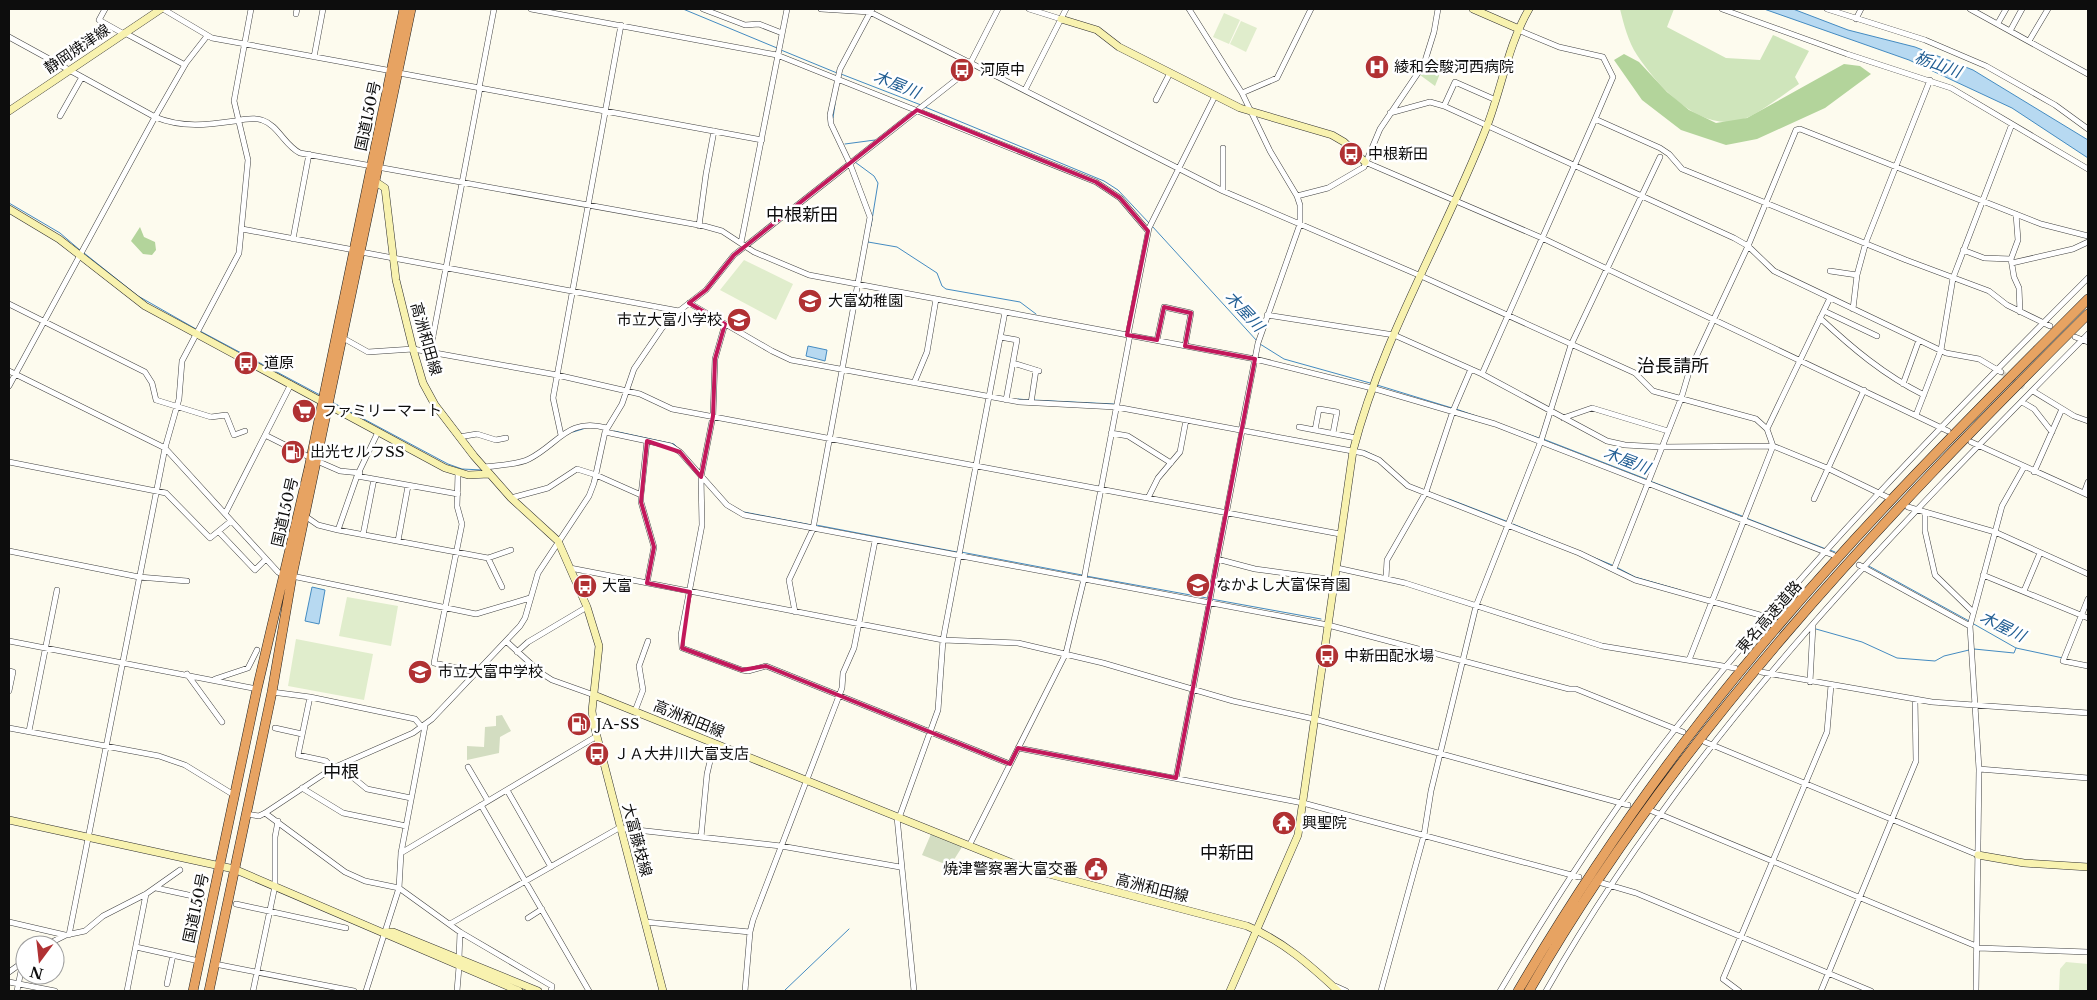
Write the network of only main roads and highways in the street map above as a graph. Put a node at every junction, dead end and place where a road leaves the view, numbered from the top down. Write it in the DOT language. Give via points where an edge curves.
graph roads {
  1 [pos="404,9"];
  2 [pos="411,9"];
  3 [pos="396,72"];
  4 [pos="375,167"];
  5 [pos="358,251"];
  6 [pos="2088,299"];
  7 [pos="2088,314"];
  8 [pos="325,405"];
  9 [pos="314,459"];
  10 [pos="289,576"];
  11 [pos="192,991"];
  12 [pos="209,991"];
  13 [pos="1518,991"];
  14 [pos="1529,991"];
  1 -- 3 [label="highway, 国道150号"];
  2 -- 3 [label="highway, 国道150号"];
  3 -- 4 [label="highway, 国道150号"];
  4 -- 5 [label="highway, 国道150号"];
  4 -- 5 [label="highway, 国道150号" via="376,182"];
  5 -- 8 [label="highway, 国道150号"];
  5 -- 8 [label="highway, 国道150号" via="343,338"];
  6 -- 13 [label="highway, 東名高速道路" via="1887,504 1738,674 1594,867"];
  7 -- 14 [label="highway, 東名高速道路" via="1895,511 1747,679 1681,762 1617,851"];
  8 -- 9 [label="highway, 国道150号"];
  9 -- 10 [label="highway, 国道150号"];
  9 -- 10 [label="highway, 国道150号" via="305,516"];
  10 -- 11 [label="highway, 国道150号" via="257,689"];
  10 -- 12 [label="highway, 国道150号" via="272,692"];
}
